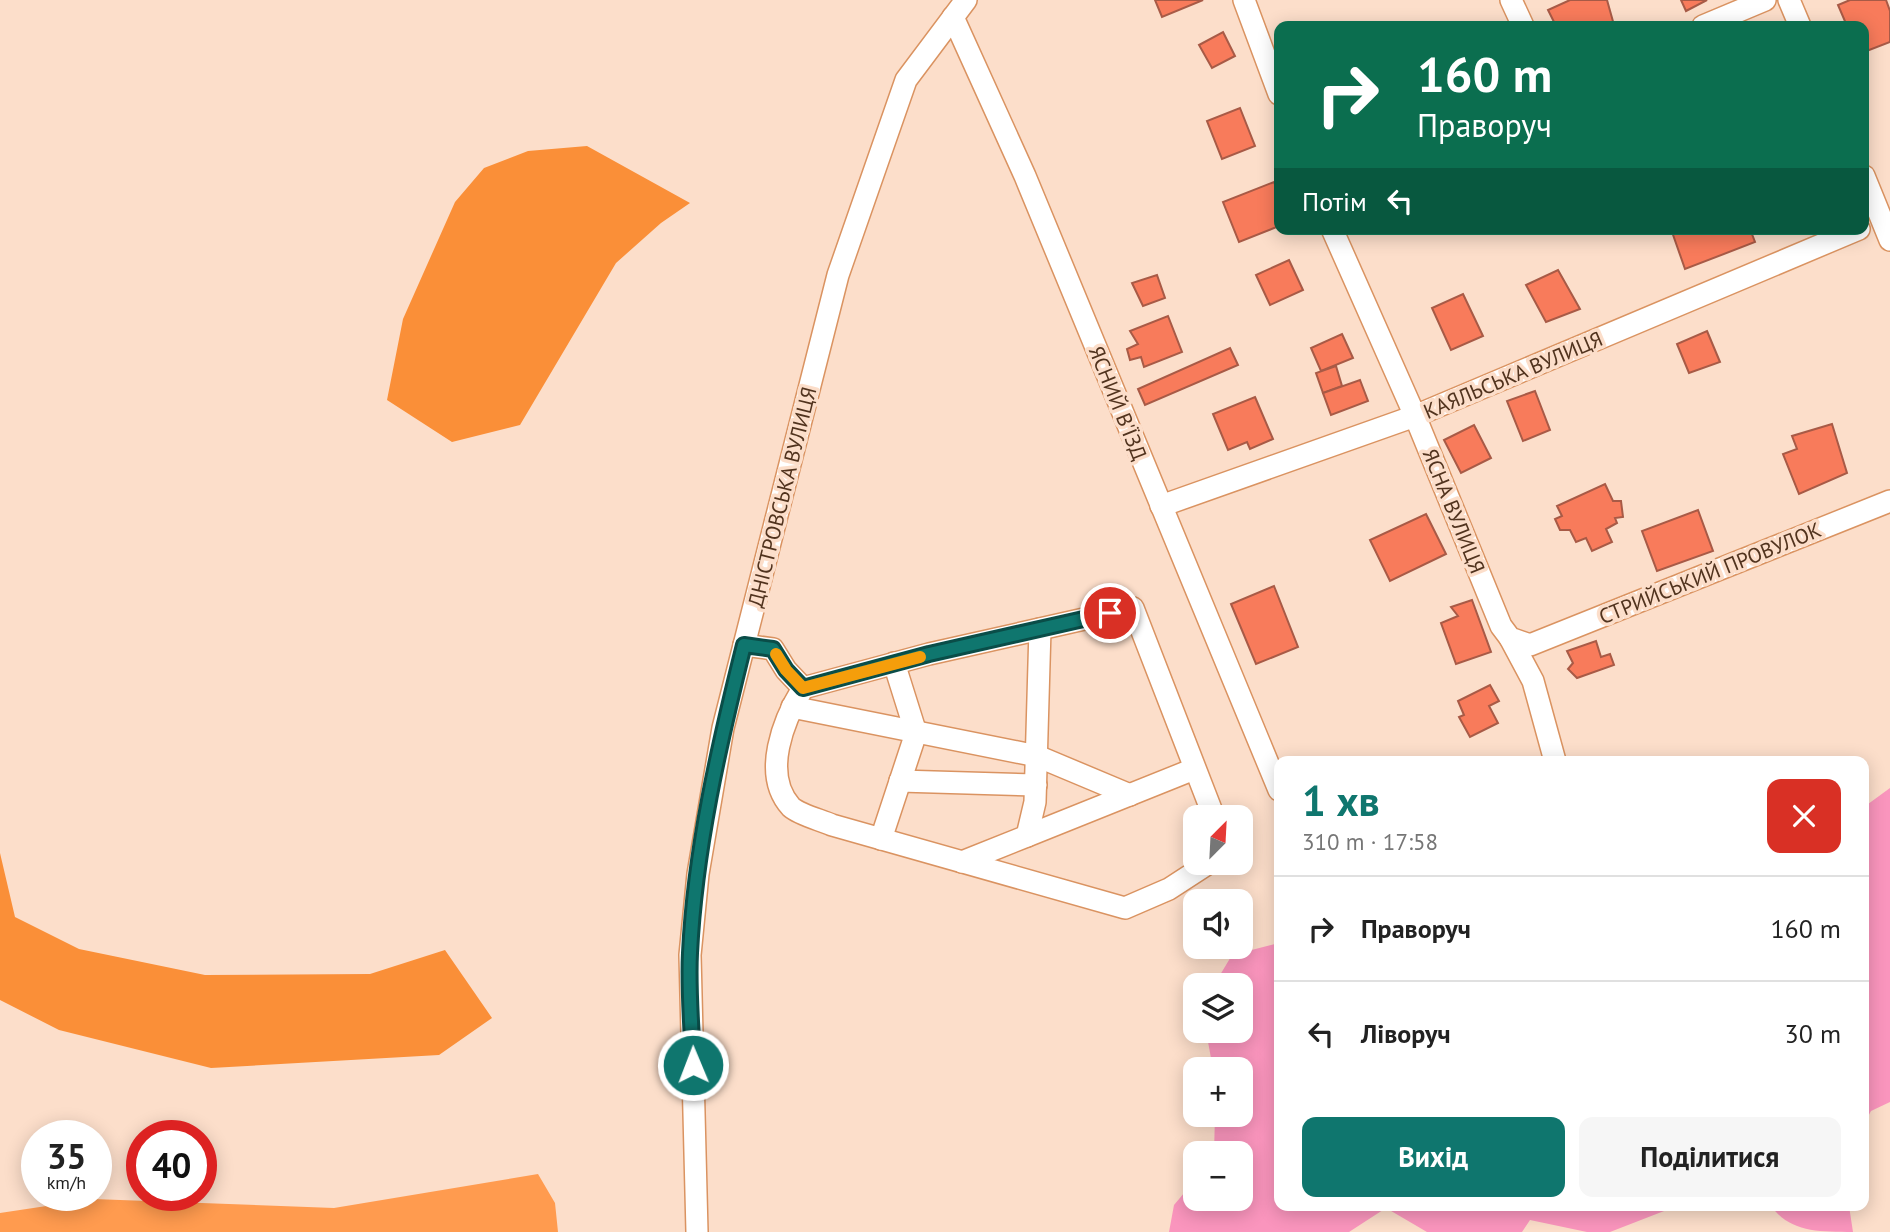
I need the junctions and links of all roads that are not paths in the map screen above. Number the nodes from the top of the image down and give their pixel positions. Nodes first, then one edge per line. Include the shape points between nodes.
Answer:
1 (1244, 0) edge
2 (1511, 0) edge
3 (1765, 0) edge
4 (1789, 0) edge
5 (960, 8) edge
6 (1521, 21) edge
7 (1715, 21) edge
8 (1798, 21) edge
9 (1274, 81) edge
10 (1869, 200) edge
11 (1874, 223) edge
12 (1335, 235) edge
13 (1845, 235) edge
14 (1890, 240) edge
15 (1415, 416) junction
16 (1890, 501) edge
17 (1161, 506) junction
18 (1040, 629) junction
19 (1520, 641) junction
20 (744, 645) junction
21 (894, 663) junction
22 (803, 688) junction
23 (792, 707) junction
24 (916, 733) junction
25 (1037, 756) junction
26 (1554, 756) edge
27 (1194, 769) junction
28 (1274, 778) edge
29 (900, 781) junction
30 (1036, 785) junction
31 (1130, 795) junction
32 (1209, 805) edge
33 (1027, 836) junction
34 (881, 839) junction
35 (961, 862) junction
36 (1191, 875) edge
37 (697, 1232) edge

1 - 9 street
2 - 6 street
3 - 7 street
4 - 8 street
5 - 17 street, ЯСНИЙ В'ЇЗД
5 - 20 street, ДНІСТРОВСЬКА ВУЛИЦЯ via 906,80 838,275
10 - 11 street
11 - 14 street
12 - 15 street, ЯСНА ВУЛИЦЯ
13 - 15 street, КАЯЛЬСЬКА ВУЛИЦЯ
15 - 17 street, КАЯЛЬСЬКА ВУЛИЦЯ
15 - 19 street, ЯСНА ВУЛИЦЯ via 1501,626
16 - 19 street, СТРИЙСЬКИЙ ПРОВУЛОК
17 - 28 street, ЯСНИЙ В'ЇЗД
18 - 21 street
18 - 25 street
18 - 27 street via 1133,608
19 - 26 street, ЯСНА ВУЛИЦЯ
20 - 22 street via 773,649
20 - 37 street, ДНІСТРОВСЬКА ВУЛИЦЯ via 723,728 698,874 690,955
21 - 22 street
21 - 24 street
22 - 23 street
23 - 24 street
23 - 34 street via 778,744 778,779 792,807
24 - 25 street
24 - 29 street
25 - 30 street
25 - 31 street
27 - 31 street
27 - 32 street
29 - 30 street
29 - 34 street
30 - 33 street
31 - 33 street
33 - 35 street
34 - 35 street
35 - 36 street via 1125,908

